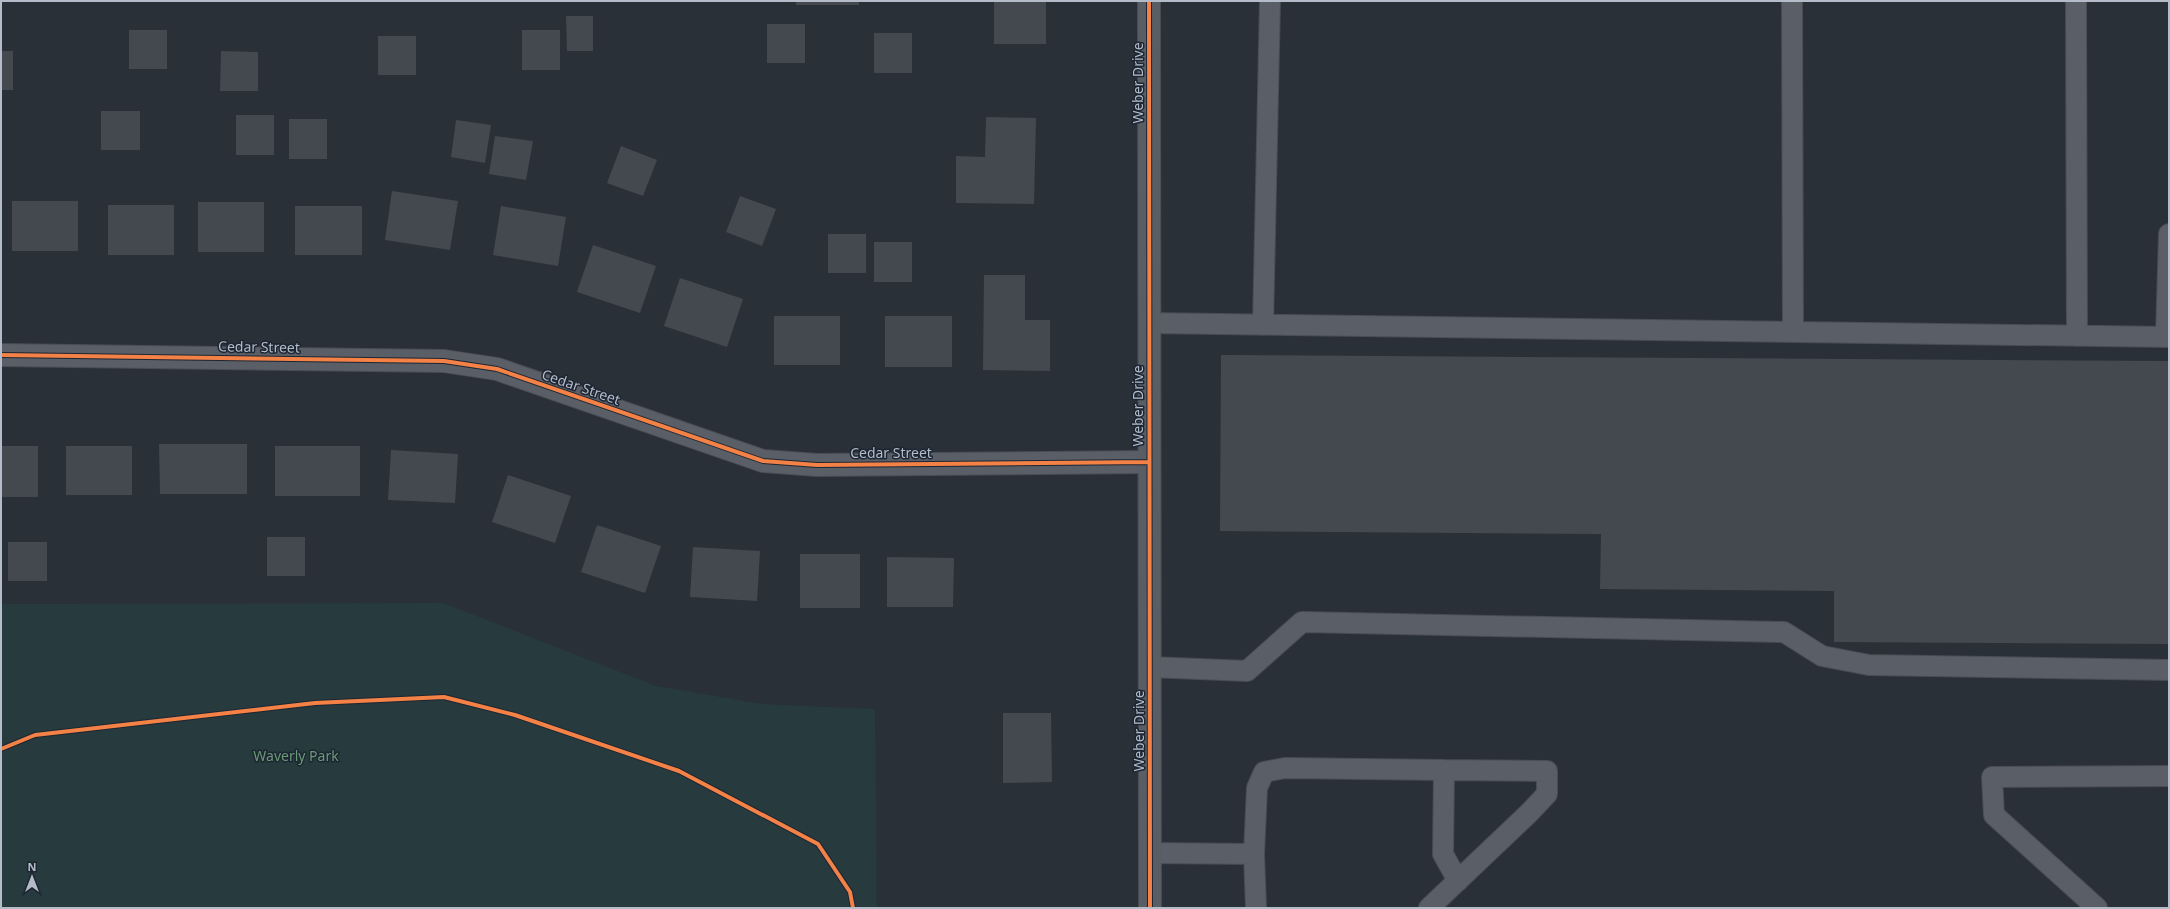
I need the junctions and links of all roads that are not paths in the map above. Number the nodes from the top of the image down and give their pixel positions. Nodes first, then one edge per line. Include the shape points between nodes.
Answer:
1 (1148, 1) edge
2 (1270, 1) edge
3 (1792, 1) edge
4 (2076, 1) edge
5 (2169, 234) edge
6 (1150, 323) junction
7 (1263, 325) junction
8 (1793, 332) junction
9 (2077, 336) junction
10 (2167, 337) edge
11 (1, 355) edge
12 (1149, 462) junction
13 (1150, 667) junction
14 (2169, 670) edge
15 (1444, 770) junction
16 (2169, 776) edge
17 (1150, 853) junction
18 (1254, 854) junction
19 (1458, 881) junction
20 (1150, 908) edge
21 (1256, 908) edge
22 (1429, 908) edge
23 (2097, 908) edge

1 - 6 street, Weber Drive
2 - 7 lane
3 - 8 lane
4 - 9 lane
5 - 10 lane
6 - 7 lane
6 - 12 street, Weber Drive
7 - 8 lane
8 - 9 lane
9 - 10 lane
11 - 12 street, Cedar Street via 444,361 497,369 763,461 817,465
12 - 13 street, Weber Drive
13 - 14 lane via 1247,671 1302,622 1784,632 1822,656 1869,665
13 - 17 street, Weber Drive
15 - 18 lane via 1285,768 1264,772 1257,788
15 - 19 lane via 1443,854
15 - 19 lane via 1547,771 1547,794
16 - 23 lane via 1992,777 1994,815
17 - 18 lane
17 - 20 street, Weber Drive
18 - 21 lane
19 - 22 lane

